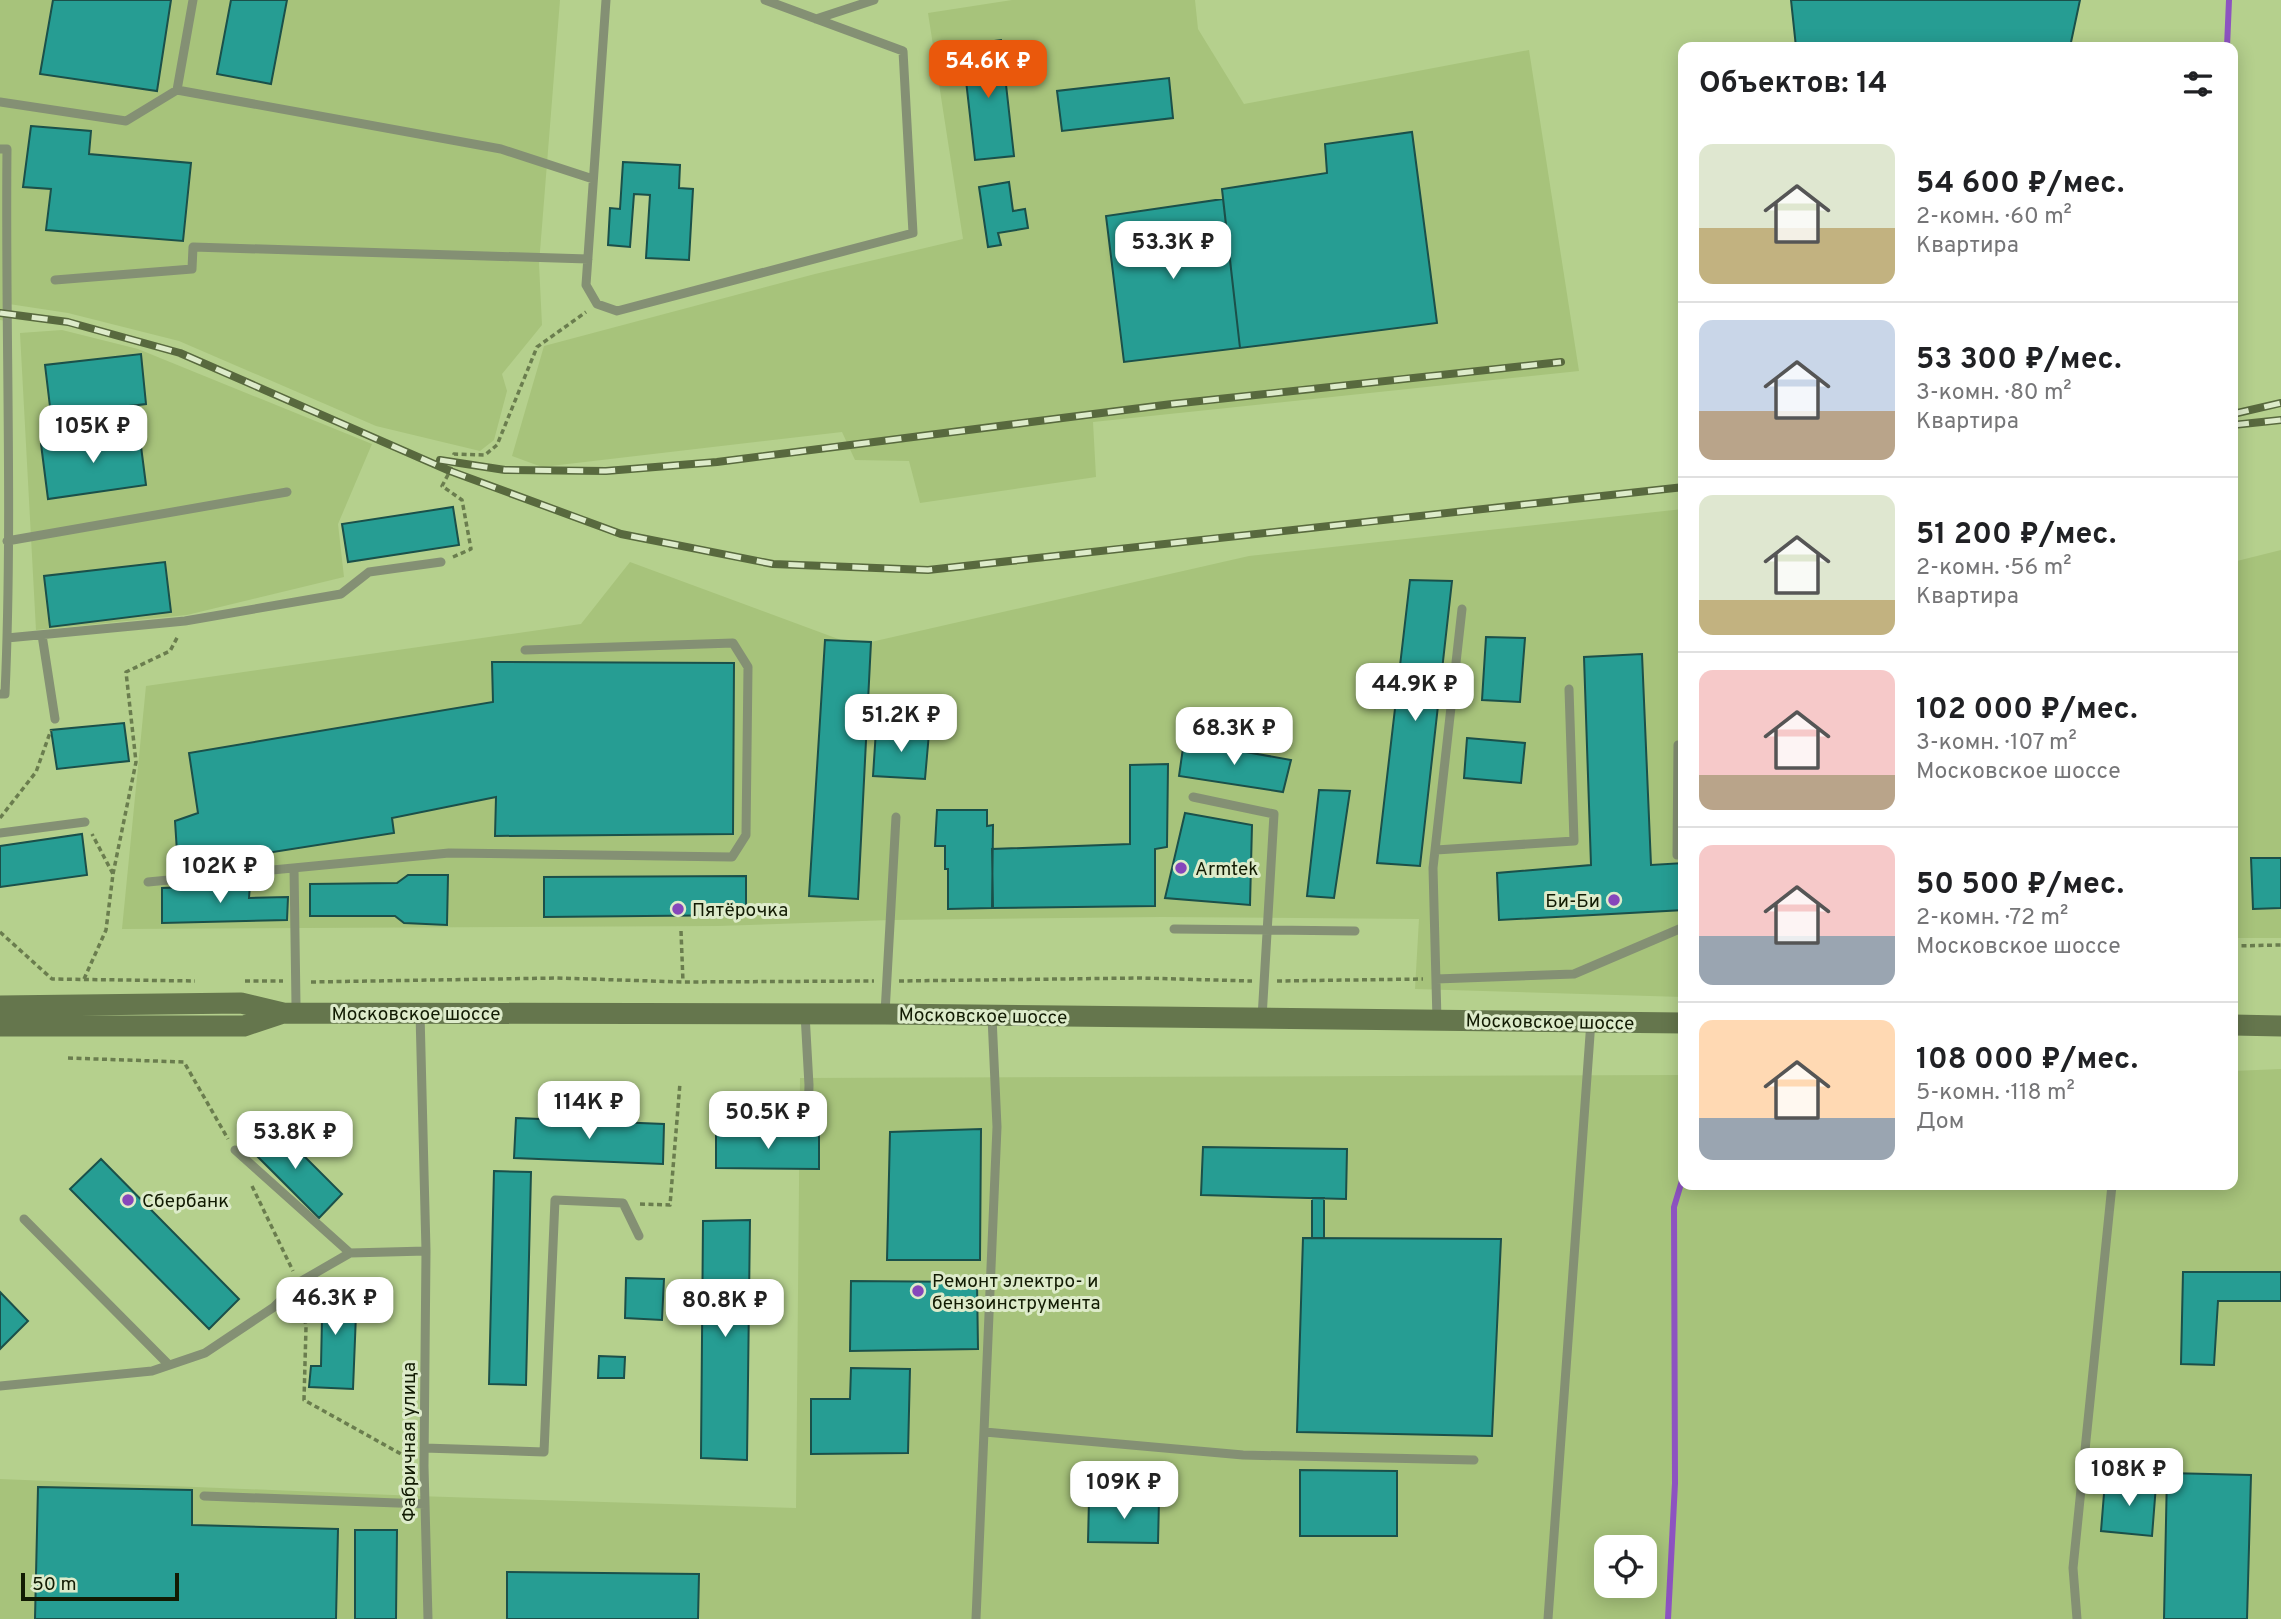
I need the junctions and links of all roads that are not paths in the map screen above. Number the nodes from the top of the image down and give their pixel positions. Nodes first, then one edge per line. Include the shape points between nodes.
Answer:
1 (193, 0) edge
2 (606, 0) edge
3 (765, 0) edge
4 (874, 0) edge
5 (816, 19) junction
6 (177, 90) junction
7 (0, 102) edge
8 (0, 149) edge
9 (593, 179) junction
10 (588, 259) junction
11 (55, 280) dead end
12 (4, 328) edge
13 (287, 492) dead end
14 (7, 541) junction
15 (442, 562) road end
16 (1462, 609) dead end
17 (42, 635) junction
18 (7, 638) junction
19 (525, 650) dead end
20 (1569, 689) dead end
21 (0, 694) edge
22 (55, 719) road end
23 (1678, 745) edge
24 (1193, 797) dead end
25 (896, 817) dead end
26 (85, 822) road end
27 (0, 833) edge
28 (1436, 850) junction
29 (1678, 855) edge
30 (294, 868) junction
31 (148, 882) dead end
32 (1174, 929) dead end
33 (1267, 930) junction
34 (1678, 930) edge
35 (1355, 931) dead end
36 (1436, 979) junction
37 (0, 1006) edge
38 (290, 1009) junction
39 (420, 1013) junction
40 (805, 1014) junction
41 (885, 1014) junction
42 (992, 1015) junction
43 (1262, 1018) junction
44 (1437, 1020) junction
45 (1591, 1021) junction
46 (1678, 1023) edge
47 (2238, 1025) edge
48 (2281, 1026) edge
49 (0, 1027) edge
50 (808, 1119) dead end
51 (235, 1150) road end
52 (2111, 1190) edge
53 (23, 1219) dead end
54 (639, 1236) dead end
55 (426, 1251) junction
56 (350, 1254) junction
57 (169, 1365) junction
58 (0, 1386) edge
59 (985, 1432) junction
60 (424, 1448) junction
61 (1474, 1460) dead end
62 (204, 1496) dead end
63 (425, 1504) junction
64 (428, 1619) edge
65 (976, 1619) edge
66 (1548, 1619) edge
67 (2077, 1619) edge

1 - 6 lane
2 - 9 lane
3 - 5 lane
4 - 5 lane
5 - 10 lane via 903,51 913,233 617,311 597,304 586,285
6 - 7 lane via 126,121
6 - 9 lane via 501,149
8 - 12 lane via 7,149
9 - 10 lane
10 - 11 lane via 193,247 192,269
12 - 14 lane
13 - 14 lane
14 - 18 lane
15 - 17 lane via 369,572 341,594 185,621
16 - 28 lane
17 - 18 lane
17 - 22 lane
18 - 21 lane via 5,694
19 - 30 lane via 733,643 748,667 746,835 732,857 449,852
20 - 28 lane via 1574,841
23 - 29 lane
24 - 33 lane via 1274,814
25 - 41 lane
26 - 27 lane
28 - 36 lane
30 - 31 lane
30 - 38 lane
32 - 33 lane
33 - 35 lane
33 - 43 lane
34 - 36 lane via 1574,974
36 - 44 lane
37 - 38 main road, Московское шоссе via 241,1003
38 - 39 main road, Московское шоссе
38 - 49 main road, Московское шоссе via 244,1026
39 - 40 main road, Московское шоссе
39 - 55 lane, Фабричная улица
40 - 41 main road, Московское шоссе
40 - 50 lane
41 - 42 main road, Московское шоссе
42 - 43 main road, Московское шоссе
42 - 59 lane via 997,1127
43 - 44 main road, Московское шоссе
44 - 45 main road, Московское шоссе
45 - 46 main road, Московское шоссе
45 - 66 lane
47 - 48 main road
51 - 56 lane
52 - 67 lane via 2073,1567
53 - 57 lane
54 - 60 lane via 622,1203 555,1200 544,1452
55 - 56 lane
55 - 60 lane, Фабричная улица
56 - 57 lane via 298,1283 275,1307 205,1353
57 - 58 lane via 152,1371
59 - 61 lane via 1243,1455
59 - 65 lane
60 - 63 lane, Фабричная улица
62 - 63 lane
63 - 64 lane, Фабричная улица

